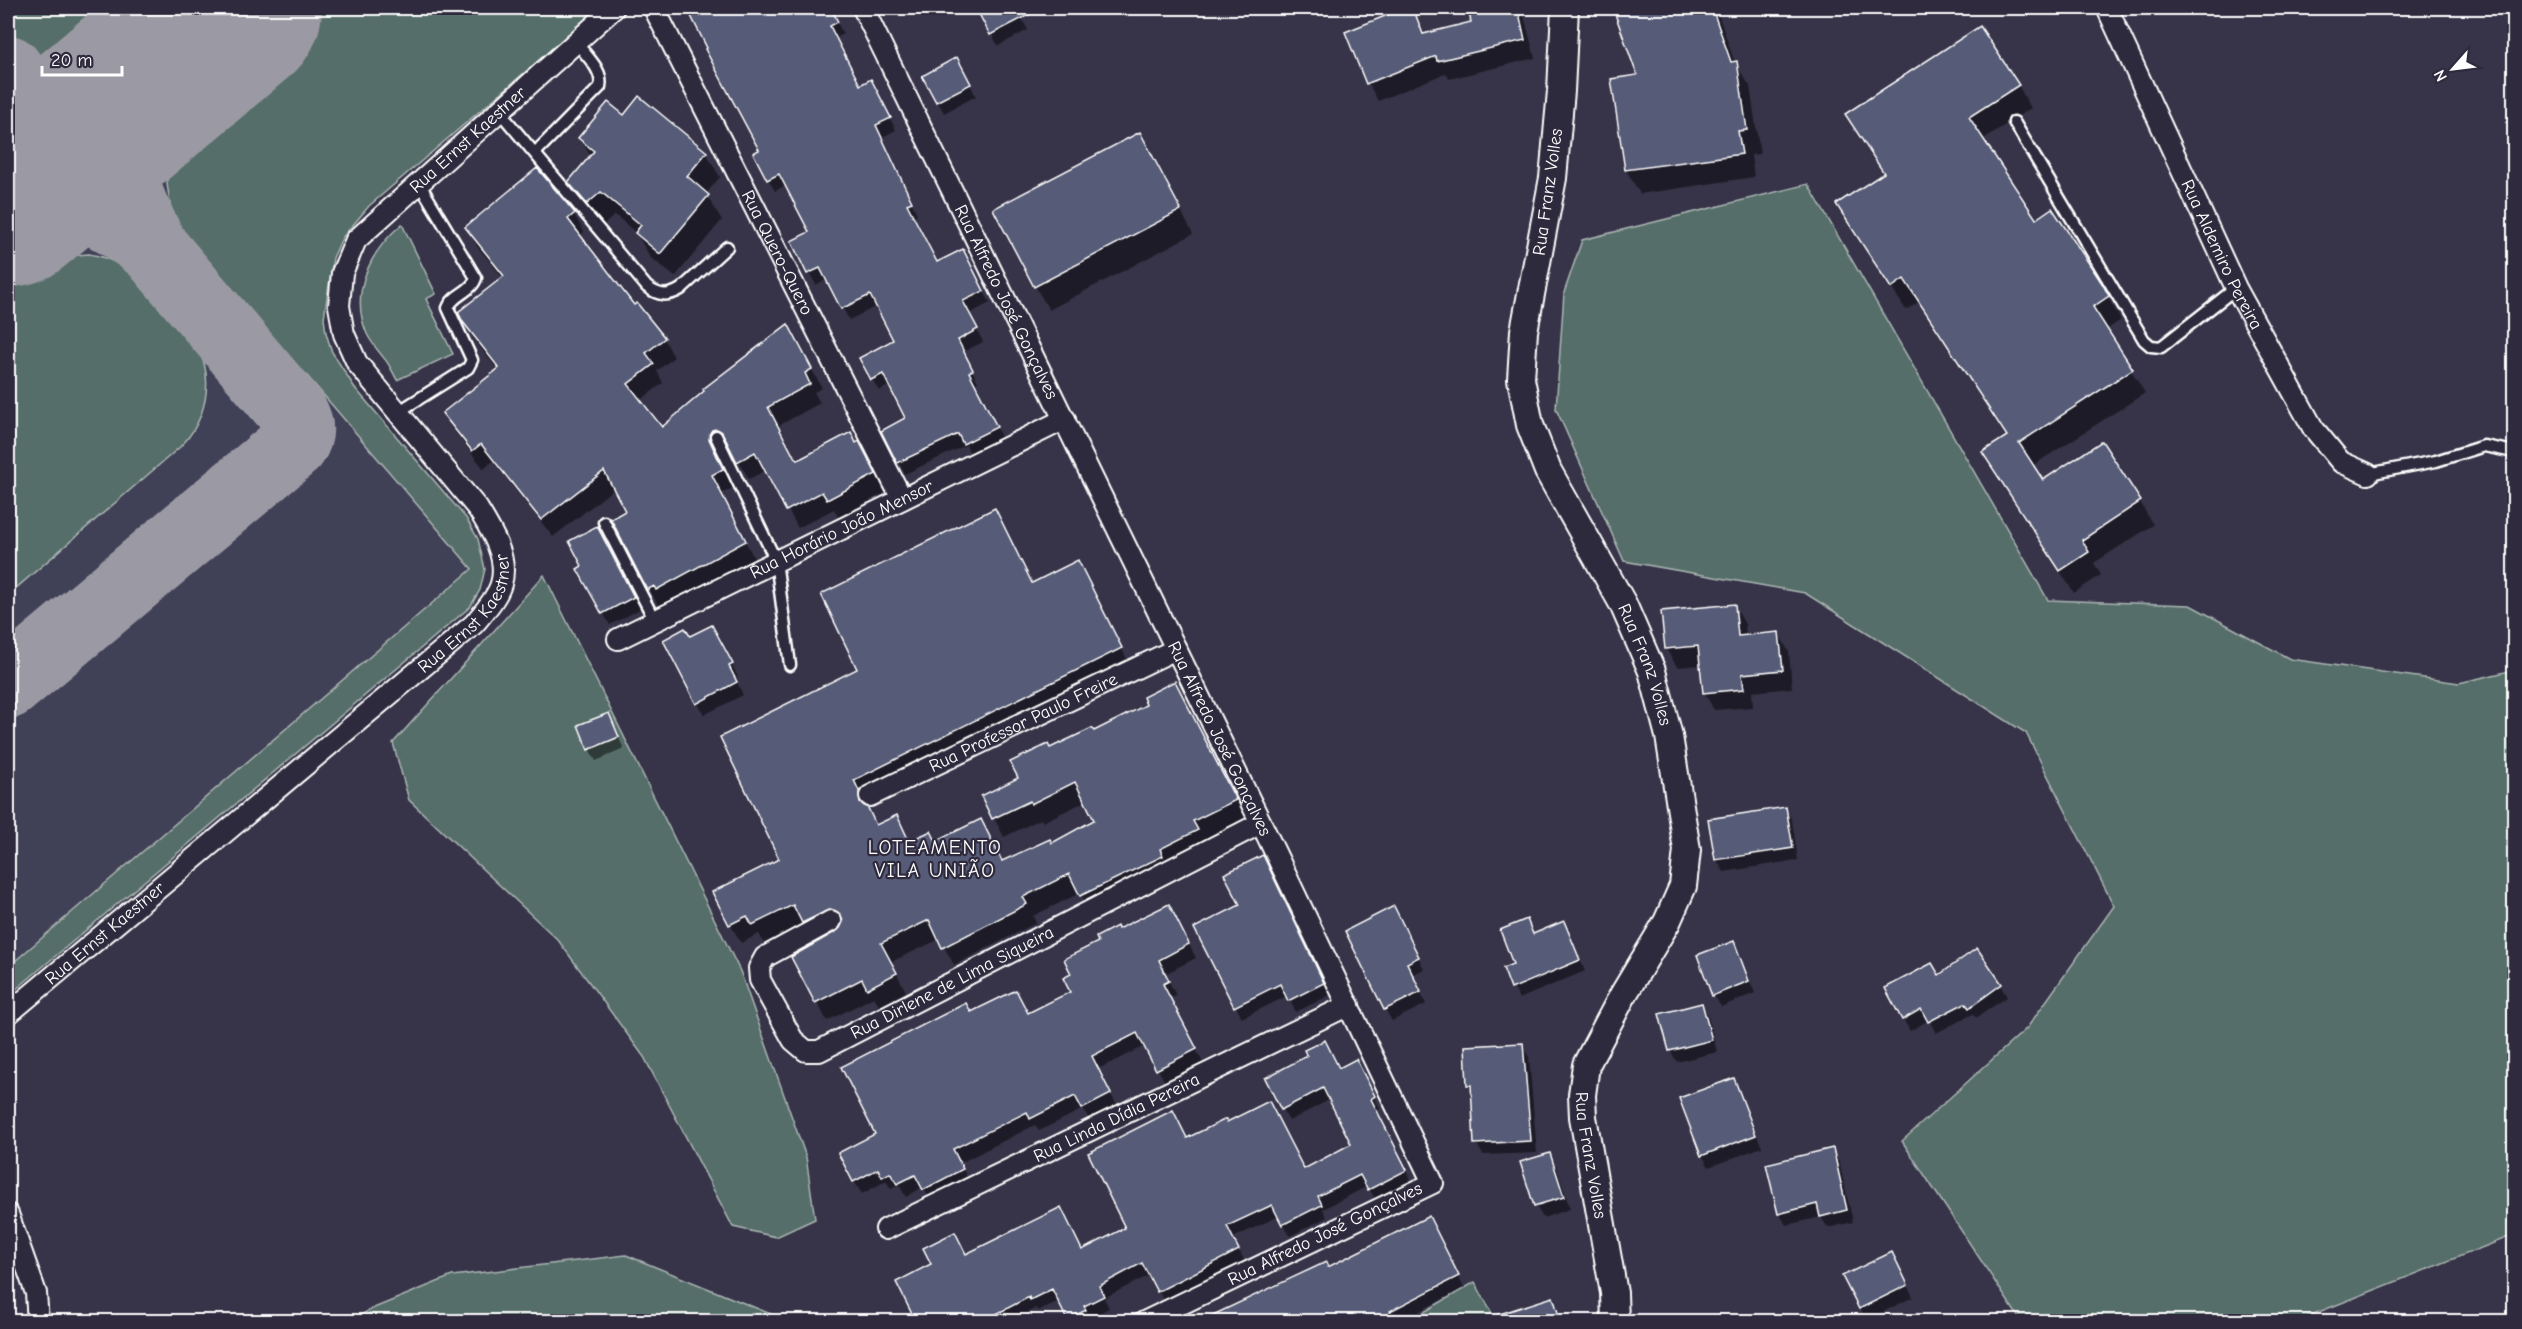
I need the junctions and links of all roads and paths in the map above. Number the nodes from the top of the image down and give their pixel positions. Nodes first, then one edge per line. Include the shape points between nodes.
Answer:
1 (614, 8) edge
2 (654, 8) edge
3 (863, 8) edge
4 (1565, 8) edge
5 (2107, 8) edge
6 (576, 42) junction
7 (500, 111) junction
8 (2014, 122) dead end
9 (535, 153) junction
10 (419, 183) junction
11 (727, 247) dead end
12 (2236, 288) junction
13 (398, 412) junction
14 (1065, 419) junction
15 (716, 436) dead end
16 (2514, 452) edge
17 (2368, 474) joint
18 (902, 499) junction
19 (604, 522) dead end
20 (776, 561) junction
21 (655, 621) junction
22 (618, 639) dead end
23 (1176, 649) junction
24 (790, 665) dead end
25 (870, 796) dead end
26 (1261, 823) junction
27 (831, 921) dead end
28 (1349, 1005) junction
29 (8, 1014) edge
30 (8, 1214) edge
31 (886, 1229) dead end
32 (38, 1322) edge
33 (1144, 1322) edge
34 (1615, 1322) edge

1 - 6 street, Rua Ernst Kaestner
2 - 18 street, Rua Quero-Quero
3 - 14 street, Rua Alfredo José Gonçalves
4 - 34 street, Rua Franz Volles via 1552,178 1524,331 1521,379 1530,425 1548,471 1623,604 1652,671 1669,736 1687,850 1683,886 1586,1065 1583,1117 1614,1293
5 - 12 street, Rua Aldemiro Pereira
6 - 7 street, Rua Ernst Kaestner
6 - 9 lane via 598,70 600,87
7 - 9 lane
7 - 10 street, Rua Ernst Kaestner
8 - 12 lane via 2151,346 2161,347
9 - 11 lane via 655,292 664,295 681,289
10 - 13 street, Rua Ernst Kaestner via 356,240 342,273 339,306 344,334 357,363
10 - 13 lane via 474,273 475,282 448,308 472,360 468,368
12 - 17 street, Rua Aldemiro Pereira via 2313,428 2341,462
13 - 29 street, Rua Ernst Kaestner via 478,509 493,533 502,557 501,584 488,606 474,624
14 - 18 street, Rua Horário João Mensor
14 - 23 street, Rua Alfredo José Gonçalves
15 - 20 lane
16 - 17 lane via 2484,446 2436,461
18 - 20 street, Rua Horário João Mensor
19 - 21 lane
20 - 21 street, Rua Horário João Mensor
20 - 24 lane
21 - 22 street, Rua Horário João Mensor
23 - 25 street, Rua Professor Paulo Freire
23 - 26 street, Rua Alfredo José Gonçalves
26 - 27 street, Rua Dirlene de Lima Siqueira via 819,1051 806,1051 793,1040 760,980 759,968 765,957
26 - 28 street, Rua Alfredo José Gonçalves
28 - 31 street, Rua Linda Dídia Pereira
28 - 33 street, Rua Alfredo José Gonçalves via 1433,1183
30 - 32 street via 36,1293

